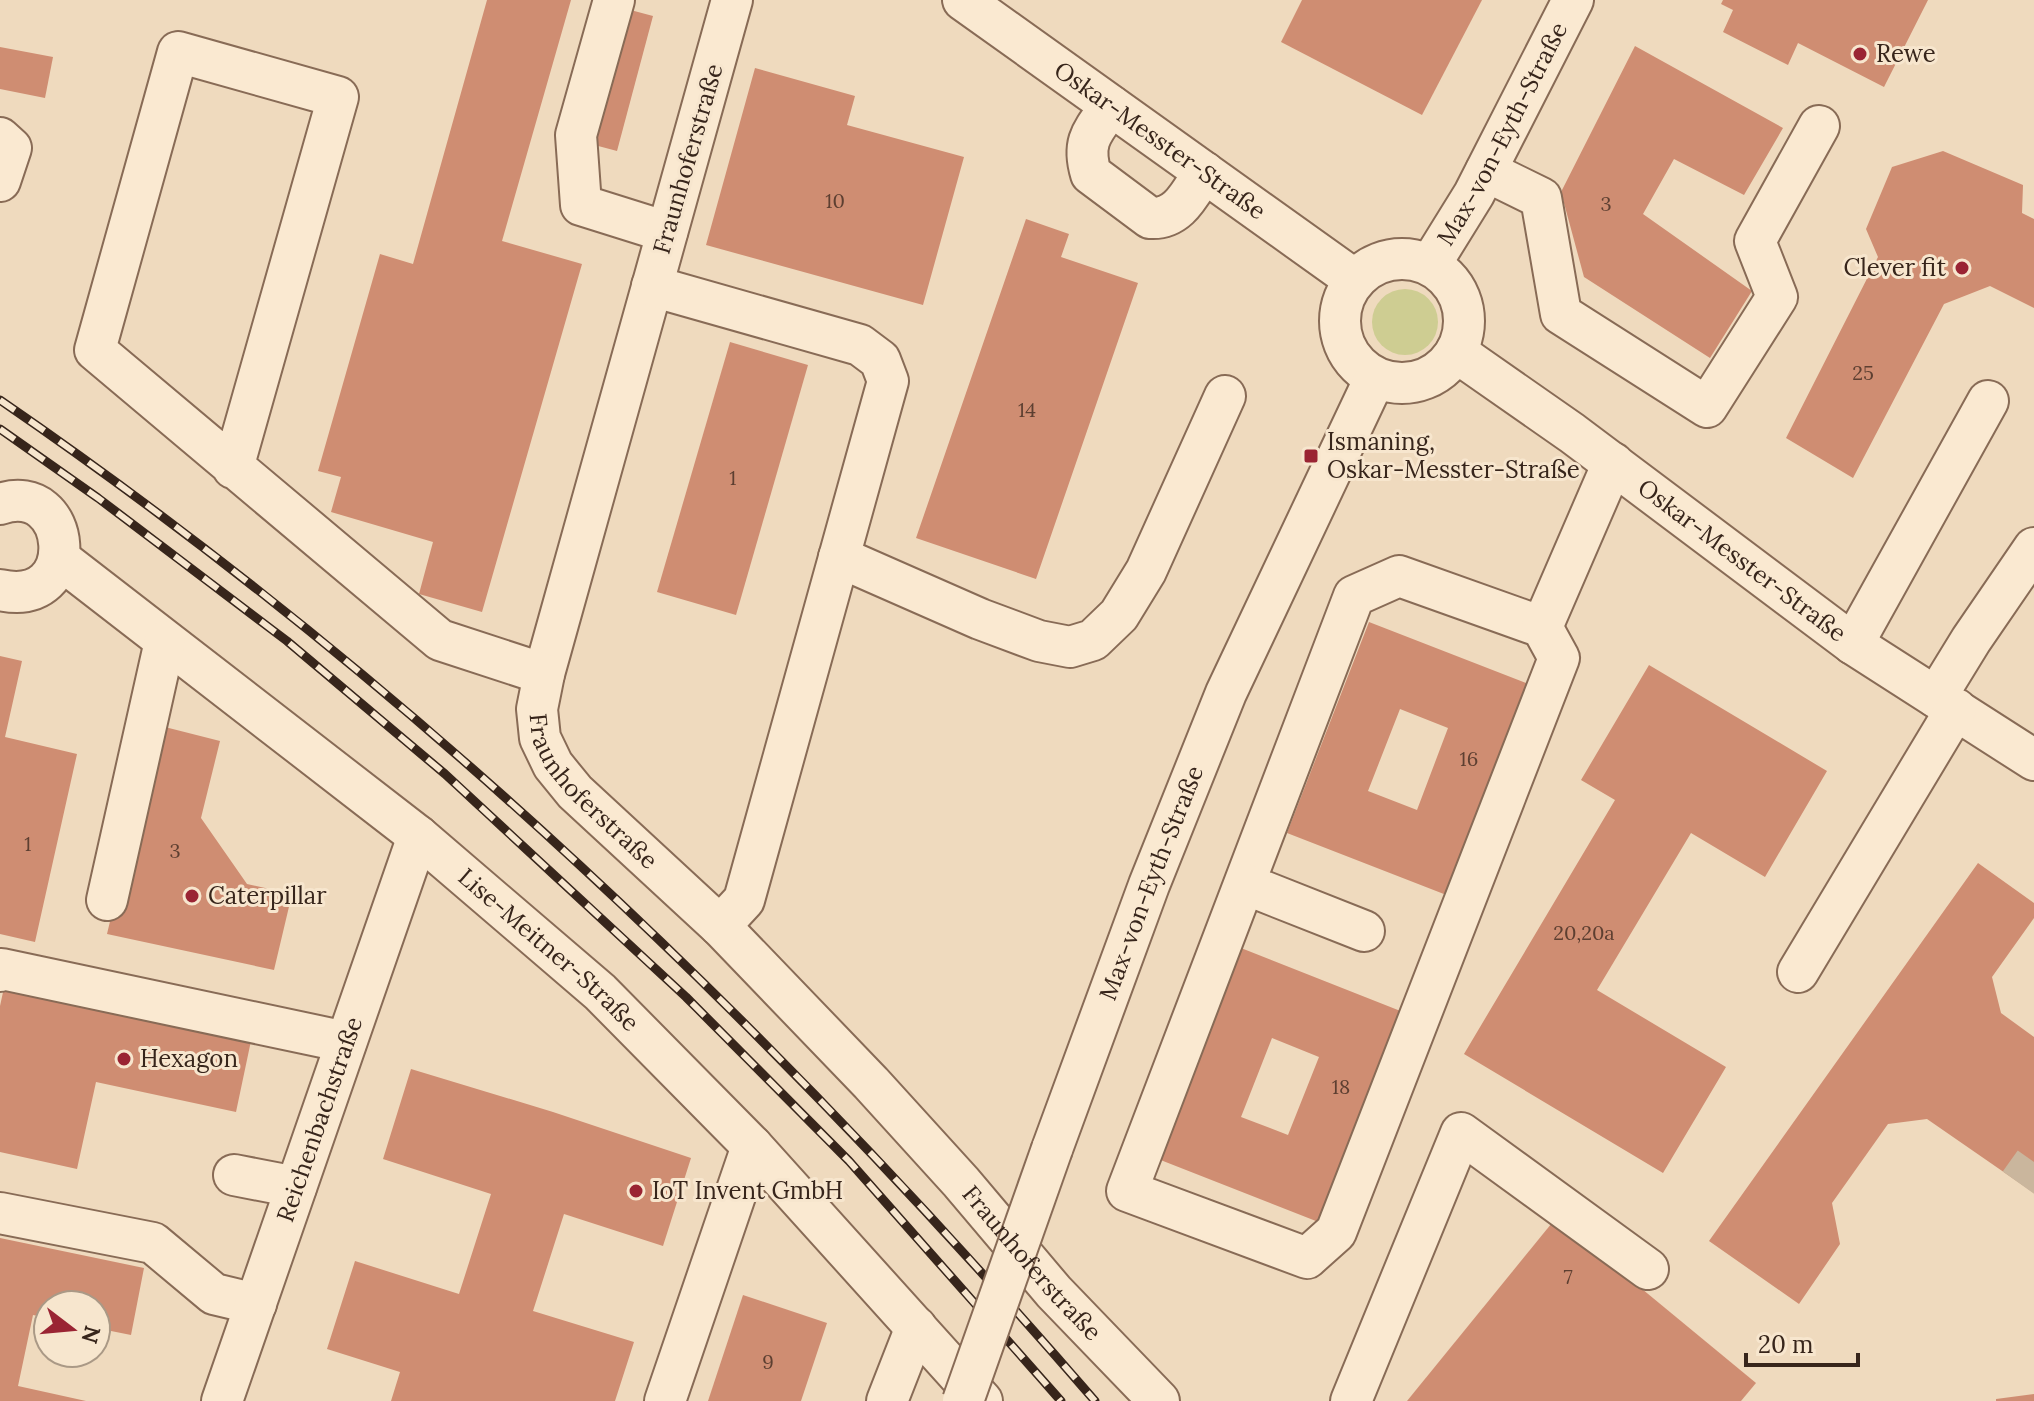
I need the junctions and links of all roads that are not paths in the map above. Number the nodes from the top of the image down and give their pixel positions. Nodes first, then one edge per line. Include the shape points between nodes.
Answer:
1 (614, 0) edge
2 (732, 0) edge
3 (963, 0) edge
4 (1573, 0) edge
5 (1111, 106) junction
6 (1819, 126) dead end
7 (0, 138) edge
8 (1486, 171) junction
9 (1204, 172) junction
10 (0, 181) edge
11 (667, 232) junction
12 (1430, 265) junction
13 (1355, 280) junction
14 (652, 286) junction
15 (1456, 352) junction
16 (1375, 378) junction
17 (1225, 396) dead end
18 (1988, 401) dead end
19 (1613, 463) junction
20 (233, 468) junction
21 (0, 504) edge
22 (2034, 548) edge
23 (839, 557) junction
24 (60, 559) junction
25 (0, 590) edge
26 (1542, 627) junction
27 (165, 641) junction
28 (1853, 644) junction
29 (544, 674) junction
30 (1946, 703) junction
31 (2034, 760) edge
32 (418, 836) junction
33 (1245, 884) junction
34 (107, 900) dead end
35 (720, 926) junction
36 (1364, 931) dead end
37 (0, 971) edge
38 (1798, 972) dead end
39 (346, 1042) junction
40 (752, 1146) junction
41 (234, 1175) dead end
42 (296, 1187) junction
43 (0, 1213) edge
44 (1648, 1269) dead end
45 (256, 1304) junction
46 (916, 1327) junction
47 (222, 1401) edge
48 (665, 1401) edge
49 (887, 1401) edge
50 (963, 1401) edge
51 (982, 1401) edge
52 (1159, 1401) edge
53 (1351, 1401) edge

1 - 11 street via 576,135 581,205
2 - 11 street, Fraunhoferstraße
3 - 5 street, Oskar-Messter-Straße
4 - 8 street, Max-von-Eyth-Straße
5 - 9 street, Oskar-Messter-Straße
5 - 9 street via 1086,146 1091,174 1150,218 1173,214
6 - 8 street via 1755,241 1777,297 1707,407 1561,314 1541,198
7 - 10 street via 11,148
8 - 12 street, Max-von-Eyth-Straße
9 - 13 street, Oskar-Messter-Straße
11 - 14 street, Fraunhoferstraße
12 - 13 street, Max-von-Eyth-Straße via 1398,259 1367,269
12 - 15 street, Max-von-Eyth-Straße via 1446,277 1464,313
13 - 16 street via 1344,297 1340,334 1359,368
14 - 23 street via 860,345 880,360 888,381
14 - 29 street, Fraunhoferstraße
15 - 16 street via 1430,378 1402,384
15 - 19 street, Oskar-Messter-Straße
16 - 50 street, Max-von-Eyth-Straße, bridge via 1226,693 1149,885
17 - 23 street via 1146,571 1119,615 1093,640 1070,647 1039,641
18 - 28 street
19 - 26 street
19 - 28 street, Oskar-Messter-Straße
20 - 20 street via 95,350 178,52 338,97
20 - 29 street via 440,640
21 - 24 street via 23,501 49,516 58,529
22 - 30 street via 1971,640
23 - 35 street via 744,900
24 - 25 street via 42,584 28,591
24 - 27 street, Lise-Meitner-Straße
26 - 33 street via 1399,576 1354,596
26 - 33 street via 1559,658 1336,1232 1307,1258 1127,1191
27 - 32 street, Lise-Meitner-Straße
27 - 34 street
28 - 30 street, Oskar-Messter-Straße
29 - 35 street, Fraunhoferstraße via 537,709 540,738 553,765 575,792
30 - 31 street, Oskar-Messter-Straße
30 - 38 street
32 - 39 street, Reichenbachstraße
32 - 40 street, Lise-Meitner-Straße via 600,992
33 - 36 street
35 - 52 street, Fraunhoferstraße via 871,1083 1054,1292
37 - 39 street
39 - 42 street, Reichenbachstraße
40 - 46 street, Lise-Meitner-Straße
40 - 48 street
41 - 42 street
42 - 45 street, Reichenbachstraße
43 - 45 street via 153,1243 214,1294
44 - 53 street via 1461,1133
45 - 47 street, Reichenbachstraße
46 - 49 street
46 - 51 street, Lise-Meitner-Straße

